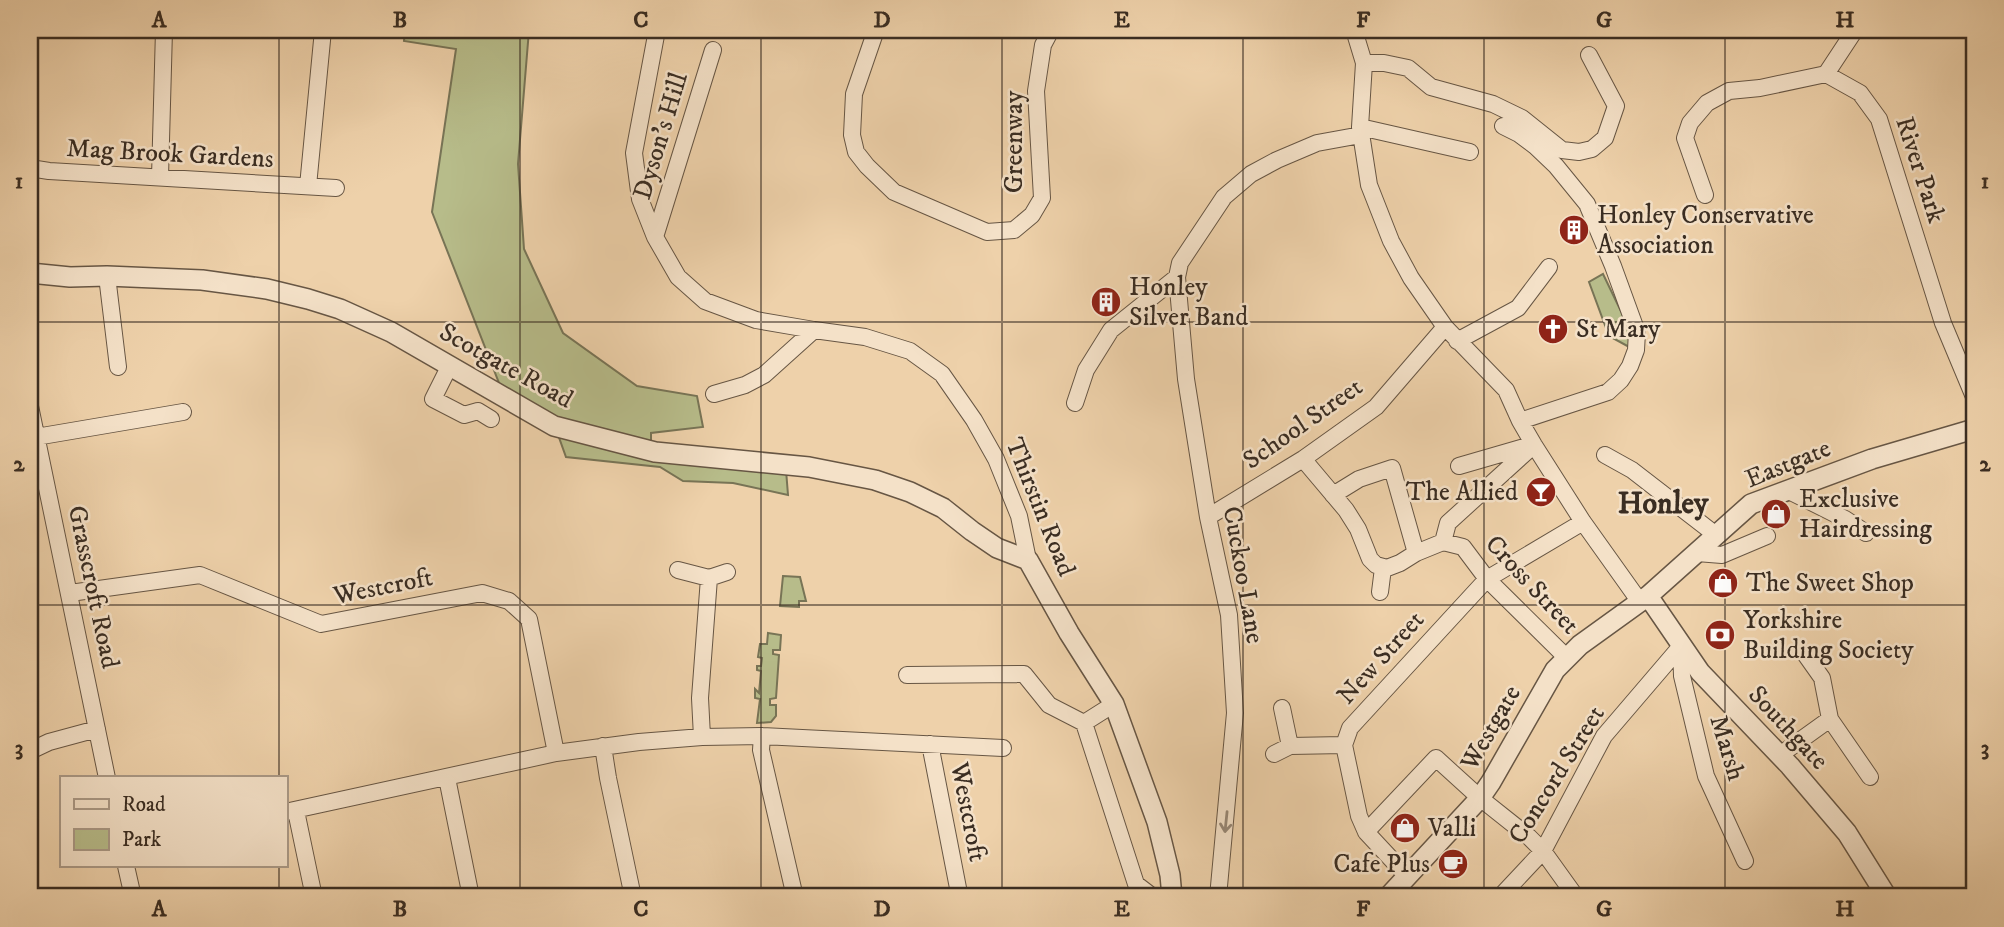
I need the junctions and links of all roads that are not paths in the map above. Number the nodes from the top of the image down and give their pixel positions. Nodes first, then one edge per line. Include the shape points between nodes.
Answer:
1 (164, 30) edge
2 (323, 30) edge
3 (657, 30) edge
4 (876, 30) edge
5 (1051, 30) edge
6 (1354, 30) edge
7 (1855, 30) edge
8 (713, 50) dead end
9 (1589, 55) dead end
10 (1364, 63) junction
11 (1826, 74) junction
12 (1503, 126) dead end
13 (1361, 131) junction
14 (1470, 152) dead end
15 (30, 168) edge
16 (160, 177) junction
17 (308, 186) junction
18 (336, 188) dead end
19 (1705, 195) dead end
20 (655, 237) junction
21 (1549, 267) dead end
22 (1178, 270) junction
23 (30, 273) edge
24 (107, 276) junction
25 (1445, 327) junction
26 (814, 330) junction
27 (1457, 341) junction
28 (118, 366) dead end
29 (449, 367) junction
30 (714, 394) dead end
31 (1974, 397) edge
32 (1075, 403) dead end
33 (30, 406) edge
34 (183, 412) dead end
35 (491, 419) dead end
36 (1520, 421) junction
37 (1974, 429) edge
38 (36, 437) junction
39 (1534, 445) junction
40 (1605, 455) dead end
41 (1303, 459) junction
42 (1460, 466) dead end
43 (1787, 490) junction
44 (1333, 495) junction
45 (1208, 517) junction
46 (1583, 522) junction
47 (1866, 533) dead end
48 (1716, 535) junction
49 (1767, 536) dead end
50 (1443, 542) junction
51 (1697, 552) junction
52 (1416, 553) junction
53 (1028, 560) junction
54 (1383, 568) junction
55 (678, 570) dead end
56 (727, 572) dead end
57 (709, 578) junction
58 (1487, 579) junction
59 (1380, 592) dead end
60 (70, 593) junction
61 (1644, 599) junction
62 (1681, 646) junction
63 (1805, 654) dead end
64 (1567, 657) junction
65 (908, 675) dead end
66 (1114, 704) junction
67 (1282, 708) dead end
68 (1830, 719) junction
69 (1084, 723) junction
70 (97, 729) junction
71 (762, 736) junction
72 (702, 737) junction
73 (930, 744) junction
74 (1344, 745) junction
75 (603, 746) junction
76 (1290, 746) junction
77 (1003, 748) dead end
78 (30, 751) edge
79 (556, 753) junction
80 (1274, 754) dead end
81 (1780, 755) junction
82 (107, 776) edge
83 (1870, 777) dead end
84 (447, 778) junction
85 (1480, 798) junction
86 (291, 812) edge
87 (1366, 832) junction
88 (1543, 851) junction
89 (1745, 861) dead end
90 (126, 867) edge
91 (1408, 877) junction
92 (958, 888) dead end
93 (1218, 896) edge
94 (134, 897) edge
95 (313, 897) edge
96 (471, 897) edge
97 (634, 897) edge
98 (795, 897) edge
99 (1153, 897) edge
100 (1172, 897) edge
101 (1388, 897) edge
102 (1500, 897) edge
103 (1576, 897) edge
104 (1887, 897) edge

1 - 16 street
2 - 17 street, Mag Brook Gardens
3 - 20 street, Thirstin Road via 634,153 640,199
4 - 5 street, Greenway via 854,94 856,152 894,192 987,232 1014,230 1032,215 1042,198 1036,91 1043,45
6 - 10 street
7 - 11 street
8 - 20 street, Dyson's Hill
9 - 10 street via 1616,106 1605,138 1592,149 1578,152 1562,150 1522,118 1493,104 1431,87 1408,68
10 - 13 street
11 - 19 street via 1728,91 1707,103 1690,123 1685,138
11 - 31 street, River Park via 1860,93 1879,119 1943,323
12 - 36 street via 1535,146 1587,204 1637,332 1630,366 1608,392
13 - 14 street
13 - 22 street via 1317,143 1251,174 1224,197
13 - 25 street via 1369,185 1391,241
15 - 16 street, Mag Brook Gardens
16 - 17 street, Mag Brook Gardens
17 - 18 street, Mag Brook Gardens
20 - 26 street, Thirstin Road via 678,277 705,301 756,320
21 - 27 street via 1518,308
22 - 32 street via 1111,330 1086,369
22 - 45 street, Cuckoo Lane via 1186,379
23 - 24 street, Scotgate Road
24 - 28 street
24 - 29 street, Scotgate Road via 202,280 308,299 391,332
25 - 27 street
25 - 41 street, School Street via 1376,407
26 - 30 street via 764,375
26 - 53 street, Thirstin Road via 866,337 910,351 942,374 996,459 1019,516
27 - 36 street via 1506,390
29 - 35 street via 433,399 464,415 478,411
29 - 53 street, Scotgate Road via 554,426 655,452 809,467 875,480 943,508 997,548
33 - 38 street, Grasscroft Road
34 - 38 street
36 - 39 street
37 - 43 street, Eastgate
38 - 60 street, Grasscroft Road
39 - 42 street
39 - 46 street
39 - 50 street via 1448,523
40 - 48 street via 1632,470
41 - 44 street
41 - 45 street, School Street
43 - 47 street
43 - 48 street, Eastgate via 1751,504
44 - 52 street via 1359,479 1392,468
44 - 54 street via 1358,528 1370,559
45 -> 93 street, Cuckoo Lane via 1229,615 1236,713
46 - 58 street, New Street
46 - 61 street
48 - 51 street, Eastgate
49 - 51 street via 1722,555
50 - 52 street, Cross Street
50 - 58 street, Cross Street via 1463,547
51 - 61 street, Eastgate
52 - 54 street, Cross Street
53 - 66 street, Thirstin Road
54 - 59 street
55 - 57 street
56 - 57 street
57 - 72 street via 700,698
58 - 64 street, Cross Street
58 - 74 street, New Street via 1350,728
60 - 70 street, Grasscroft Road
60 - 79 street, Westcroft via 200,575 321,624 482,593 509,601 529,619
61 - 62 street, Southgate
61 - 64 street, Westgate
62 - 81 street, Southgate
62 - 88 street, Concord Street via 1604,736
62 - 89 street, Marsh via 1682,677 1706,776
63 - 68 street via 1822,678
64 - 85 street, Westgate
65 - 69 street via 1024,674 1049,705
66 - 69 street
66 - 100 street, Thirstin Road via 1157,822
67 - 76 street
68 - 81 street
68 - 83 street
69 - 99 street via 1136,884
70 - 78 street
70 - 82 street, Grasscroft Road
71 - 72 street, Westcroft
71 - 73 street, Westcroft
71 - 98 street via 761,750
72 - 75 street, Westcroft
73 - 77 street, Westcroft
73 - 92 street, Westcroft
74 - 76 street
74 - 87 street, New Street
75 - 79 street, Westcroft
75 - 97 street
76 - 80 street
79 - 84 street, Westcroft
81 - 104 street, Southgate via 1847,832
84 - 86 street, Westcroft
84 - 96 street
85 - 87 street via 1436,758
85 - 88 street
85 - 91 street, Westgate
86 - 95 street, Westcroft
87 - 91 street, New Street
88 - 102 street, Concord Street
88 - 103 street
90 - 94 street
91 - 101 street, Westgate

